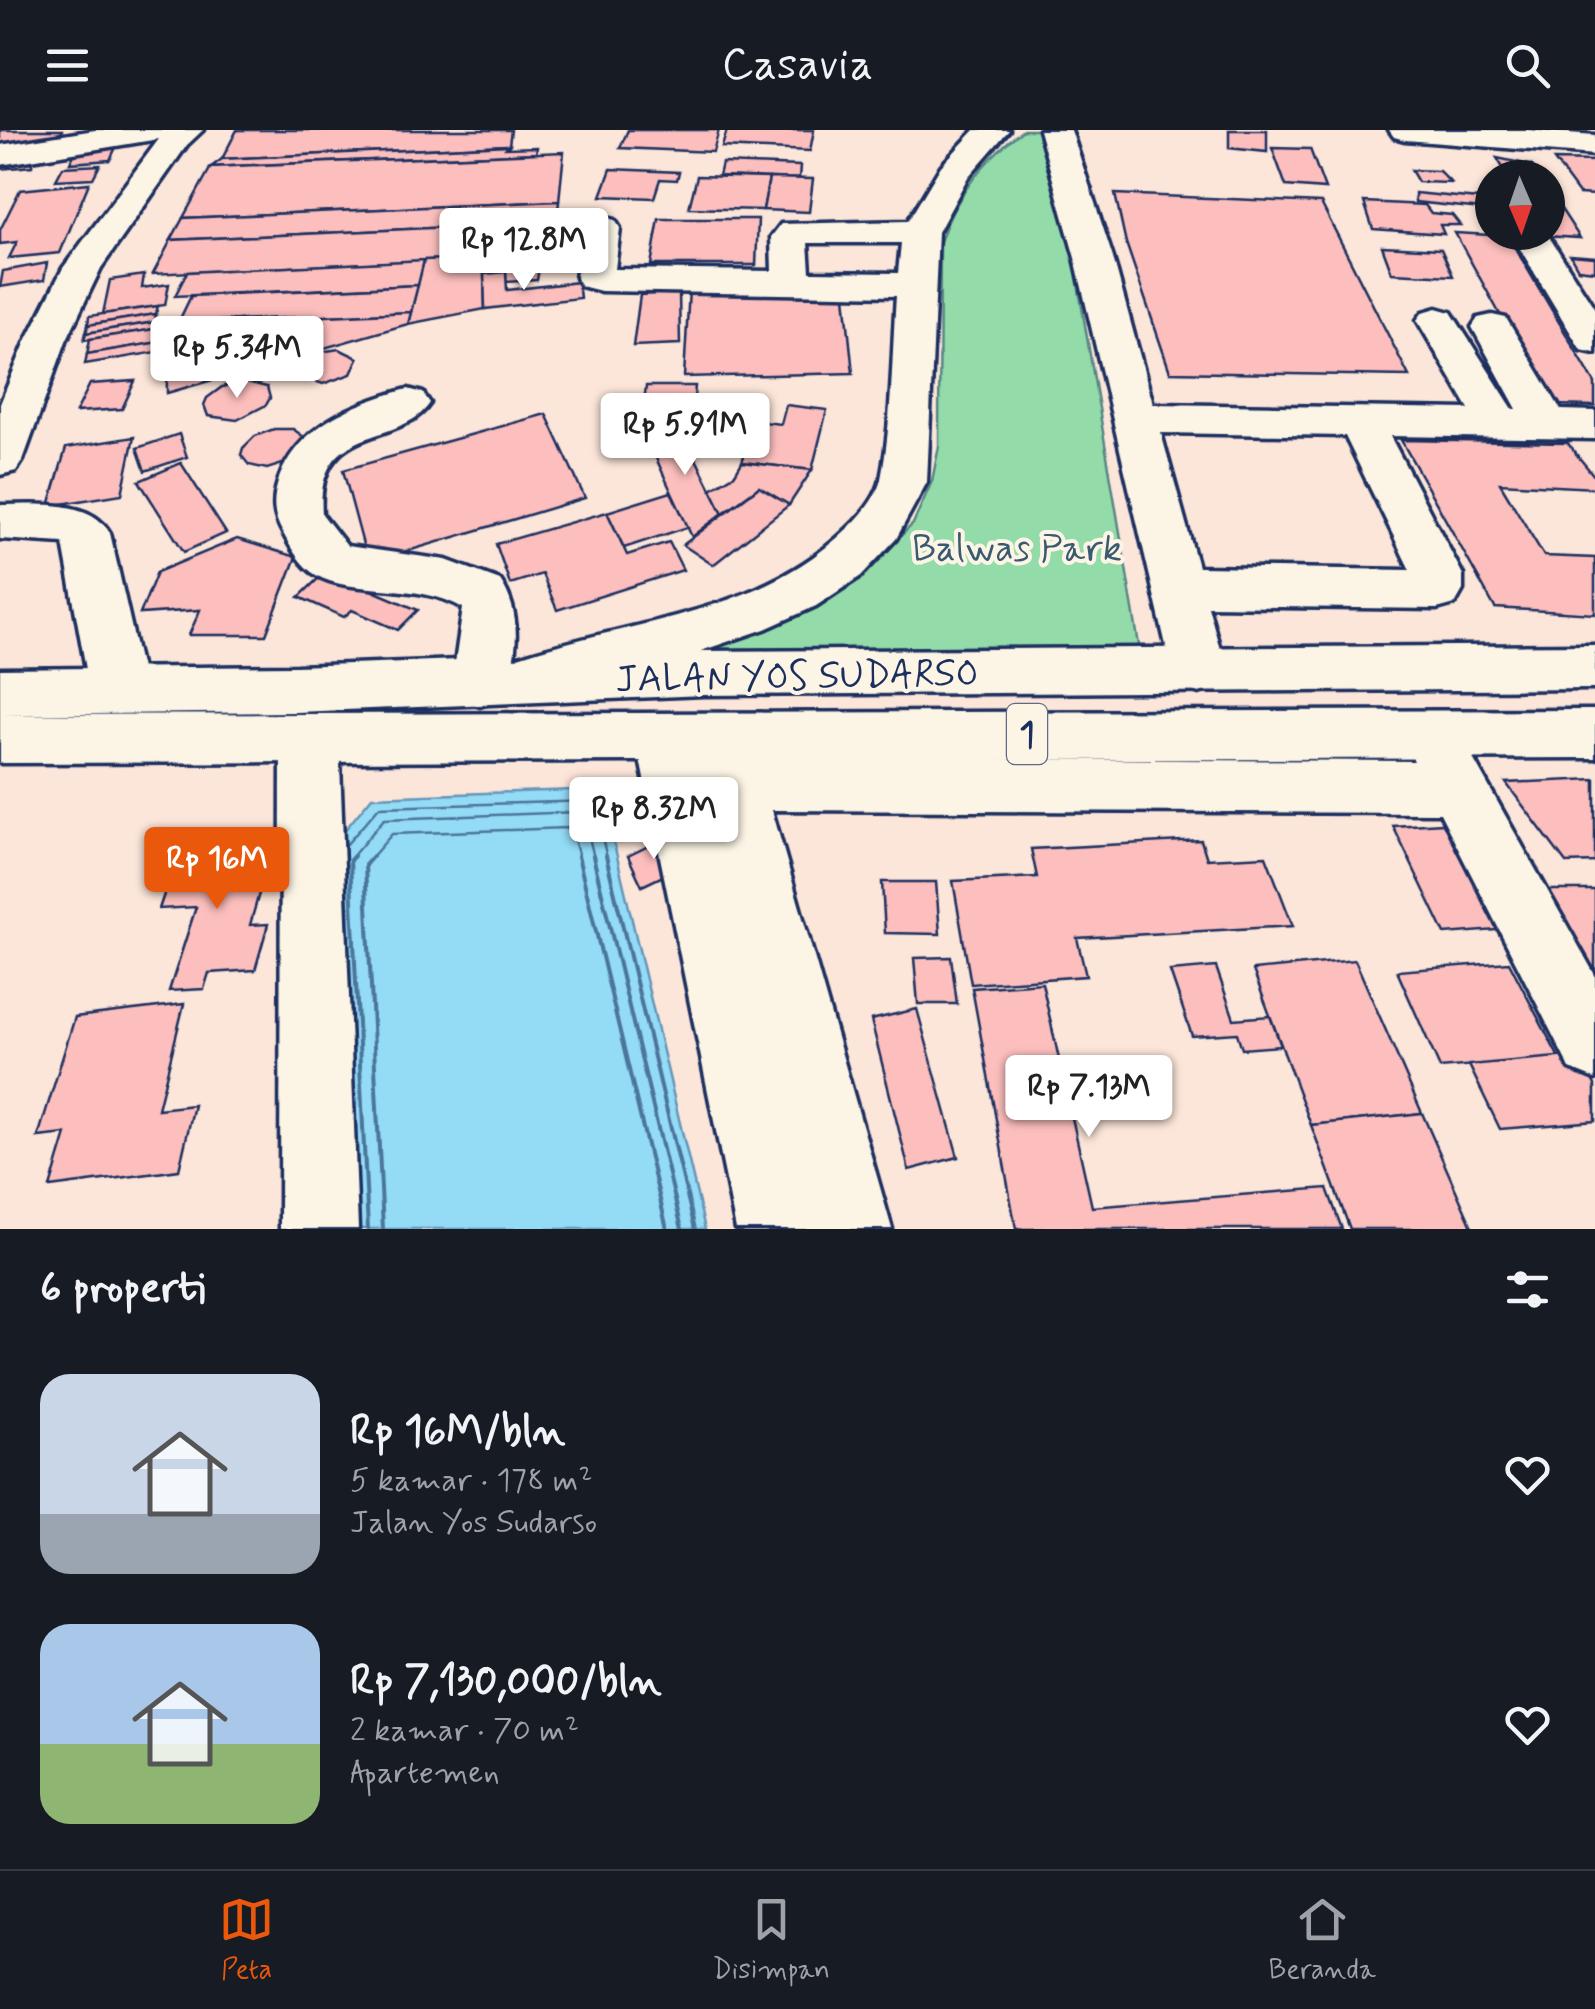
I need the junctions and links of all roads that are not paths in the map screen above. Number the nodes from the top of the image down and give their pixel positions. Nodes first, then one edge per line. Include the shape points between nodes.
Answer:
1 (993, 130) edge
2 (1056, 130) edge
3 (1405, 130) edge
4 (173, 132) edge
5 (1521, 134) edge
6 (1595, 144) edge
7 (0, 155) edge
8 (602, 228) dead end
9 (920, 232) junction
10 (1539, 250) edge
11 (792, 283) junction
12 (917, 285) junction
13 (1437, 320) dead end
14 (1492, 326) dead end
15 (46, 341) junction
16 (1595, 341) edge
17 (0, 347) edge
18 (408, 403) dead end
19 (1133, 418) junction
20 (1360, 422) junction
21 (1500, 424) junction
22 (1546, 424) junction
23 (1595, 425) edge
24 (0, 460) edge
25 (0, 522) edge
26 (1176, 586) junction
27 (1595, 667) edge
28 (1198, 671) junction
29 (490, 683) junction
30 (118, 691) junction
31 (0, 692) edge
32 (1595, 734) edge
33 (310, 738) junction
34 (0, 739) edge
35 (699, 761) junction
36 (1443, 761) junction
37 (792, 998) junction
38 (726, 1010) junction
39 (1595, 1044) edge
40 (319, 1229) edge
41 (775, 1229) edge
42 (853, 1229) edge

1 - 9 main road via 953,173
2 - 19 main road
3 - 5 main road via 1477,149
4 - 7 main road
4 - 15 main road via 82,268
5 - 6 main road
8 - 11 main road via 595,278 601,280
9 - 11 main road via 794,232 788,237
9 - 12 main road
10 - 16 main road
11 - 12 main road
12 - 29 main road via 904,482 860,548 805,588 758,611
13 - 21 main road
14 - 22 main road
15 - 17 main road
15 - 24 main road
18 - 29 main road via 319,448 306,468 298,513 319,551 335,563 463,582 482,591 489,606
19 - 20 main road
19 - 26 main road
20 - 21 main road
20 - 26 main road via 1438,575 1437,590
21 - 22 main road
22 - 23 main road
25 - 30 main road via 64,523 86,534
26 - 28 main road
27 - 28 main road, JALAN YOS SUDARSO / 1
28 - 29 main road, JALAN YOS SUDARSO / 1 via 704,674
29 - 30 main road, JALAN YOS SUDARSO / 1
30 - 31 main road, JALAN YOS SUDARSO / 1
32 - 36 main road
33 - 34 main road, JALAN YOS SUDARSO
33 - 35 main road, JALAN YOS SUDARSO
33 - 40 main road
35 - 36 main road, JALAN YOS SUDARSO
35 - 37 main road
35 - 38 main road
36 - 39 main road
37 - 38 main road
37 - 42 main road
38 - 41 main road

